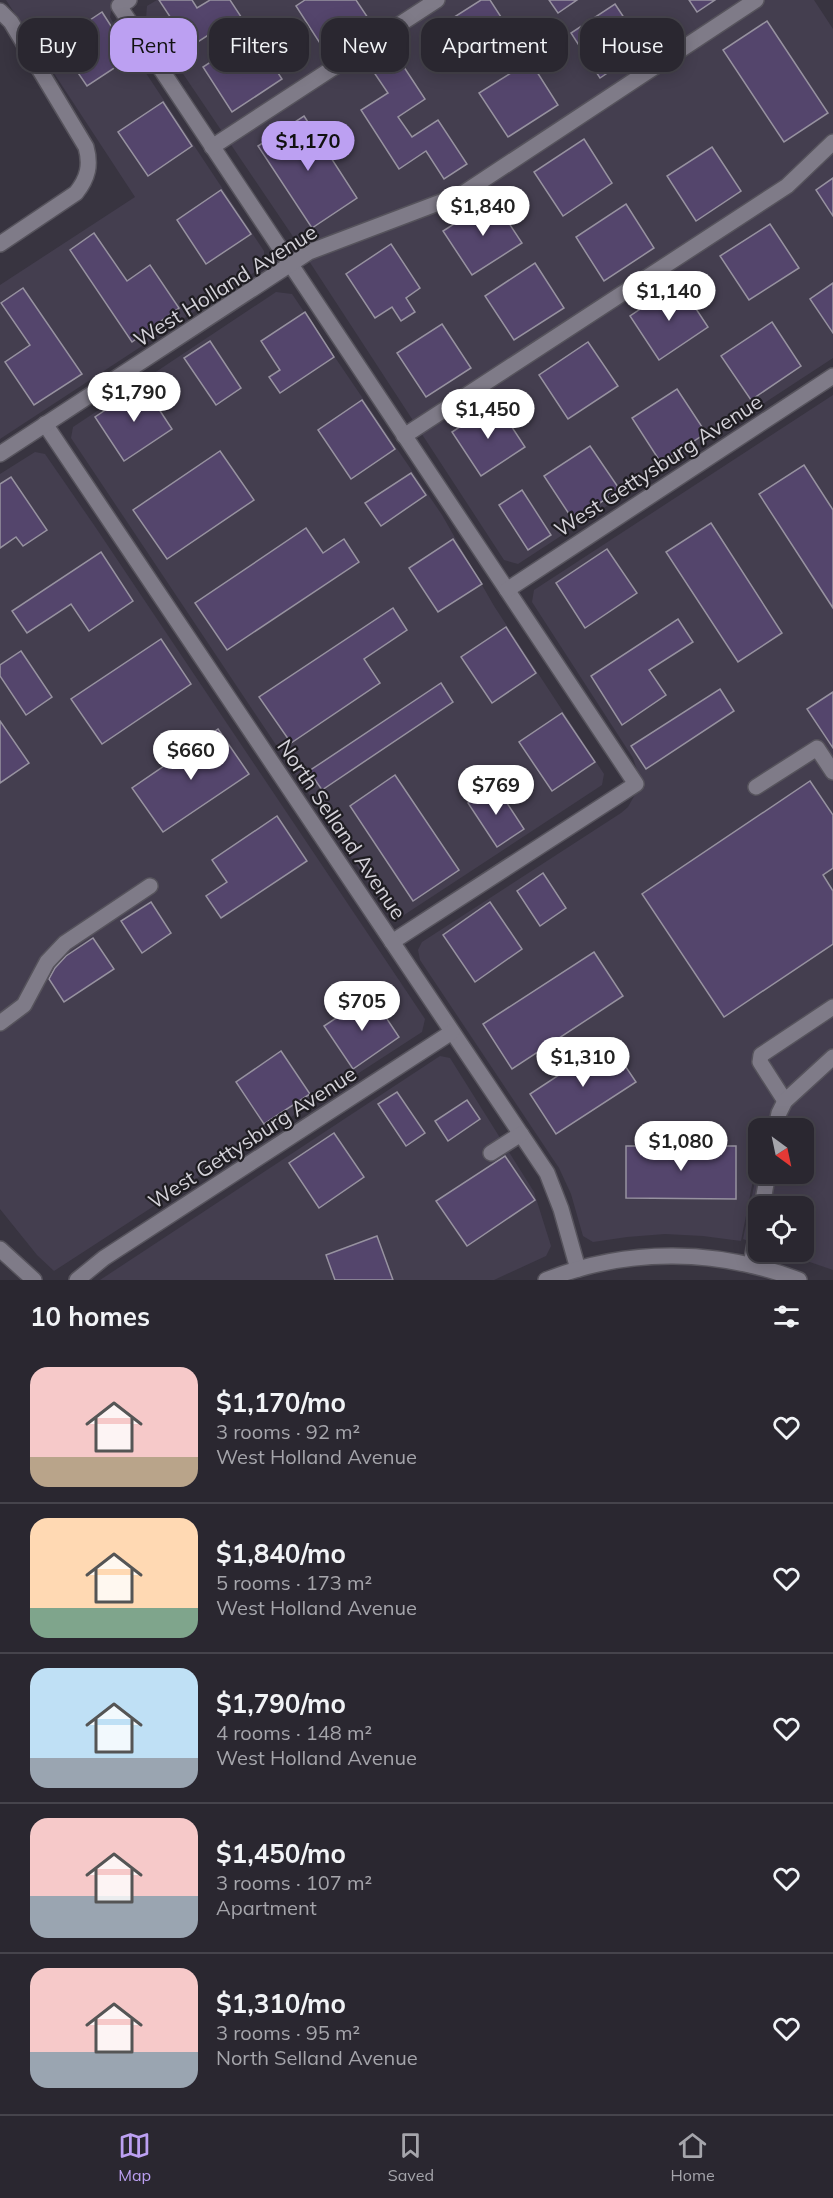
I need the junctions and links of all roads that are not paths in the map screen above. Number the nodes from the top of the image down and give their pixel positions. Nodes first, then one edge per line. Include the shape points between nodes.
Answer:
1 (129, 0) edge
2 (437, 0) edge
3 (756, 0) edge
4 (0, 11) edge
5 (833, 142) edge
6 (212, 147) junction
7 (0, 244) edge
8 (290, 264) junction
9 (833, 376) edge
10 (45, 424) junction
11 (404, 436) junction
12 (0, 454) edge
13 (507, 590) junction
14 (833, 772) edge
15 (756, 787) dead end
16 (150, 886) dead end
17 (392, 942) junction
18 (833, 1007) edge
19 (0, 1023) edge
20 (452, 1032) junction
21 (833, 1057) edge
22 (784, 1101) junction
23 (778, 1118) edge
24 (521, 1134) junction
25 (491, 1153) dead end
26 (0, 1249) edge
27 (752, 1262) edge
28 (751, 1265) junction
29 (578, 1269) junction
30 (34, 1280) edge
31 (77, 1280) edge
32 (546, 1280) edge
33 (799, 1280) edge

1 - 6 street via 119,6
2 - 6 street
3 - 8 street, West Holland Avenue via 462,194 329,243
4 - 7 street via 11,22 89,158 85,182 76,193
5 - 11 street via 787,186
6 - 8 street
8 - 10 street, West Holland Avenue
8 - 11 street
9 - 13 street, West Gettysburg Avenue
10 - 12 street, West Holland Avenue
10 - 17 street, North Selland Avenue
11 - 13 street
13 - 17 street via 636,784
14 - 15 street via 817,748
16 - 19 street via 65,943 46,962 24,1005
17 - 20 street, North Selland Avenue
18 - 22 street via 760,1055 760,1062
20 - 24 street, North Selland Avenue
20 - 31 street, West Gettysburg Avenue via 104,1258
21 - 22 street
22 - 23 street
24 - 25 street
24 - 29 street, North Selland Avenue via 554,1188
26 - 30 street
27 - 28 street
28 - 29 street via 676,1255
28 - 33 street
29 - 32 street

